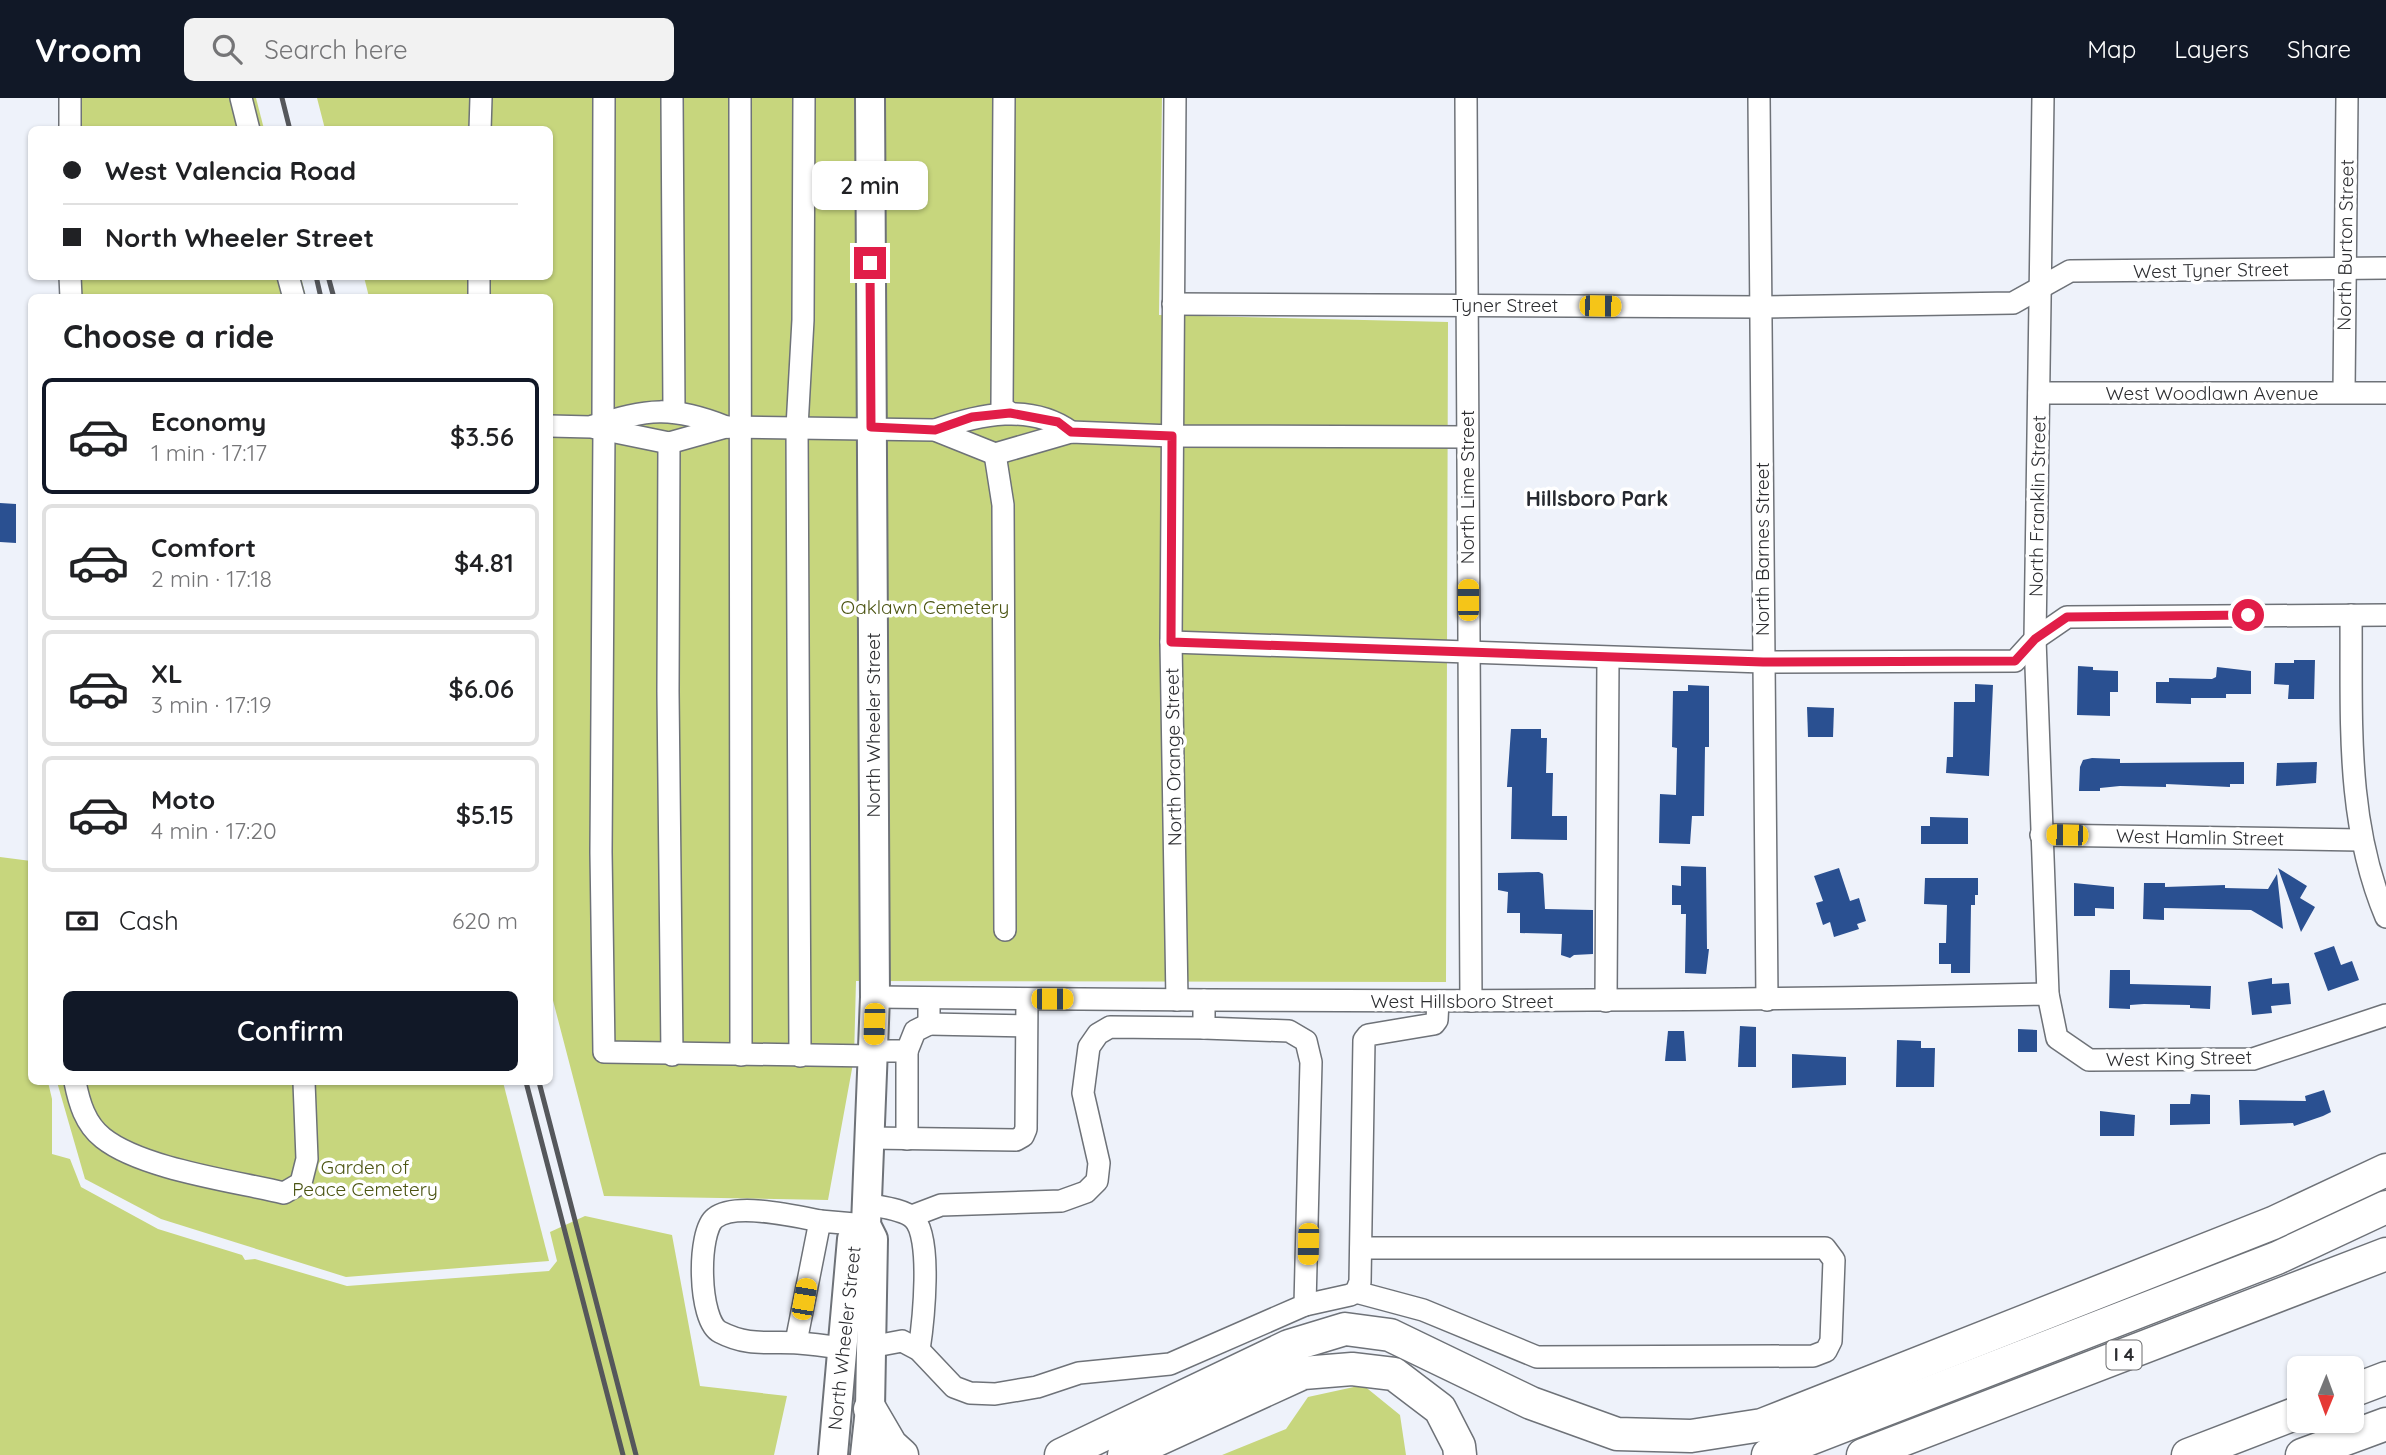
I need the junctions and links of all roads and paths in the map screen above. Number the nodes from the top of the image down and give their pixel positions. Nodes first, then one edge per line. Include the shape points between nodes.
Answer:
1 (70, 98) edge
2 (241, 98) edge
3 (481, 98) edge
4 (604, 98) edge
5 (672, 98) edge
6 (740, 98) edge
7 (804, 98) edge
8 (870, 98) edge
9 (1004, 98) edge
10 (1175, 98) edge
11 (1466, 98) edge
12 (1759, 98) edge
13 (2043, 98) edge
14 (2347, 98) edge
15 (70, 126) edge
16 (248, 126) edge
17 (480, 126) edge
18 (2345, 268) junction
19 (2386, 268) edge
20 (2039, 286) junction
21 (1173, 304) junction
22 (1466, 305) junction
23 (1760, 307) junction
24 (2039, 393) junction
25 (2344, 393) junction
26 (2386, 393) edge
27 (674, 410) junction
28 (1010, 413) junction
29 (553, 426) edge
30 (599, 427) junction
31 (733, 427) junction
32 (797, 427) junction
33 (871, 427) junction
34 (935, 430) junction
35 (1071, 432) junction
36 (1172, 436) junction
37 (1467, 437) junction
38 (669, 443) junction
39 (995, 454) junction
40 (2351, 615) junction
41 (2386, 615) edge
42 (2035, 639) junction
43 (1171, 642) junction
44 (1468, 654) junction
45 (1608, 658) junction
46 (1763, 662) junction
47 (2040, 835) junction
48 (2360, 840) junction
49 (2386, 917) edge
50 (1006, 930) dead end
51 (2048, 994) junction
52 (875, 998) junction
53 (929, 998) junction
54 (1027, 999) junction
55 (1177, 1000) junction
56 (1204, 1000) junction
57 (1767, 1000) junction
58 (1438, 1001) junction
59 (1471, 1001) junction
60 (1606, 1001) junction
61 (2386, 1015) edge
62 (929, 1024) junction
63 (1026, 1026) junction
64 (1204, 1028) junction
65 (2057, 1038) joint
66 (907, 1051) junction
67 (873, 1053) junction
68 (673, 1055) junction
69 (741, 1055) junction
70 (800, 1056) junction
71 (76, 1085) edge
72 (304, 1085) edge
73 (869, 1138) junction
74 (907, 1139) junction
75 (2386, 1170) edge
76 (867, 1207) junction
77 (2386, 1207) edge
78 (912, 1216) junction
79 (820, 1221) junction
80 (1361, 1248) junction
81 (2386, 1254) edge
82 (1356, 1292) junction
83 (1305, 1306) junction
84 (796, 1342) junction
85 (870, 1347) junction
86 (841, 1348) junction
87 (919, 1350) junction
88 (2386, 1378) edge
89 (2364, 1386) edge
90 (870, 1409) junction
91 (2287, 1417) edge
92 (2386, 1424) edge
93 (2386, 1437) edge
94 (833, 1455) edge
95 (865, 1455) edge
96 (902, 1455) edge
97 (1061, 1455) edge
98 (1124, 1455) edge
99 (1460, 1455) edge
100 (1768, 1455) edge
101 (1863, 1455) edge
102 (2188, 1455) edge
103 (2302, 1455) edge
104 (2352, 1455) edge

1 - 15 street
2 - 16 street
3 - 17 street
4 - 30 street
5 - 27 street
6 - 31 street
7 - 32 street via 803,320
8 - 33 main road, North Wheeler Street
9 - 28 street via 1002,407
10 - 21 street
11 - 22 street, North Lime Street
12 - 23 street, North Barnes Street
13 - 20 street, North Franklin Street
14 - 18 street, North Burton Street
18 - 19 street, West Tyner Street
18 - 20 street, West Tyner Street via 2070,271
18 - 25 street, North Burton Street
20 - 23 street, Tyner Street via 2013,303
20 - 24 street, North Franklin Street
21 - 22 street, Tyner Street
21 - 36 street, North Orange Street
22 - 23 street, Tyner Street
22 - 37 street, North Lime Street
23 - 46 street, North Barnes Street
24 - 25 street, West Woodlawn Avenue
24 - 42 street, North Franklin Street
25 - 26 street, West Woodlawn Avenue
27 - 30 street via 646,411
27 - 31 street
28 - 34 street via 972,417
28 - 35 street via 1058,422
29 - 30 street
30 - 38 street
30 - 68 street via 604,1052
31 - 32 street
31 - 38 street
31 - 69 street
32 - 33 street
32 - 70 street
33 - 34 street
33 - 52 main road, North Wheeler Street
34 - 39 street
35 - 36 street
35 - 39 street
36 - 37 street
36 - 43 street, North Orange Street
37 - 44 street, North Lime Street
38 - 68 street
39 - 50 street via 1003,505
40 - 41 street
40 - 42 street via 2067,617
40 - 48 street via 2352,775
42 - 46 street via 2015,661
42 - 47 street, North Franklin Street
43 - 44 street
43 - 55 street, North Orange Street
44 - 45 street
44 - 59 street, North Lime Street
45 - 46 street
45 - 60 street
46 - 57 street, North Barnes Street
47 - 48 street, West Hamlin Street
47 - 51 street, North Franklin Street
48 - 49 street
51 - 57 street, West Hillsboro Street
51 - 65 street, North Franklin Street
52 - 53 street, West Hillsboro Street
52 - 67 main road, North Wheeler Street
53 - 54 street, West Hillsboro Street
53 - 62 street
54 - 55 street, West Hillsboro Street
54 - 63 street
55 - 56 street, West Hillsboro Street
56 - 58 street, West Hillsboro Street
56 - 64 street
57 - 60 street, West Hillsboro Street
58 - 59 street, West Hillsboro Street
58 - 80 street via 1437,1020 1429,1027 1368,1034 1364,1040
59 - 60 street, West Hillsboro Street
61 - 65 street, West King Street via 2253,1059 2089,1060
62 - 63 street
62 - 66 street via 915,1031
63 - 74 street via 1023,1136 1016,1140
64 - 78 street via 1110,1027 1098,1034 1089,1047 1083,1093 1099,1163 1097,1181 1086,1192 1061,1201 941,1205
64 - 83 street via 1289,1031 1306,1041 1311,1062
66 - 67 street
66 - 74 street
67 - 70 street
67 - 73 main road, North Wheeler Street
68 - 69 street
69 - 70 street
71 - 72 street via 80,1108 102,1138 142,1159 284,1193 301,1183 307,1159
73 - 74 street
73 - 76 main road, North Wheeler Street
75 - 97 highway via 2273,1223 1762,1424 1691,1436 1617,1434 1531,1403 1390,1335 1345,1329 1289,1346
76 - 78 street
76 - 79 street
76 - 85 main road, North Wheeler Street via 873,1239
76 - 86 main road, North Wheeler Street via 852,1239
77 - 100 highway via 2277,1258
78 - 87 street via 921,1227 923,1252
79 - 84 street
79 - 84 street via 728,1211 713,1219 706,1235 703,1301 709,1322 718,1331 762,1345
80 - 82 street
80 - 82 street via 1825,1248 1834,1260 1831,1341 1826,1351 1813,1356 1537,1357 1423,1310
81 - 101 highway, I 4
82 - 83 street
83 - 87 street via 1170,1364 1079,1373 995,1394 954,1387
84 - 86 street
85 - 87 street via 902,1341
85 - 90 main road, North Wheeler Street
86 - 94 main road, North Wheeler Street
88 - 89 highway
90 - 95 main road, North Wheeler Street
90 - 96 highway
91 - 102 highway
92 - 103 highway
93 - 104 highway
98 - 99 highway via 1303,1373 1352,1369 1394,1374 1440,1409

